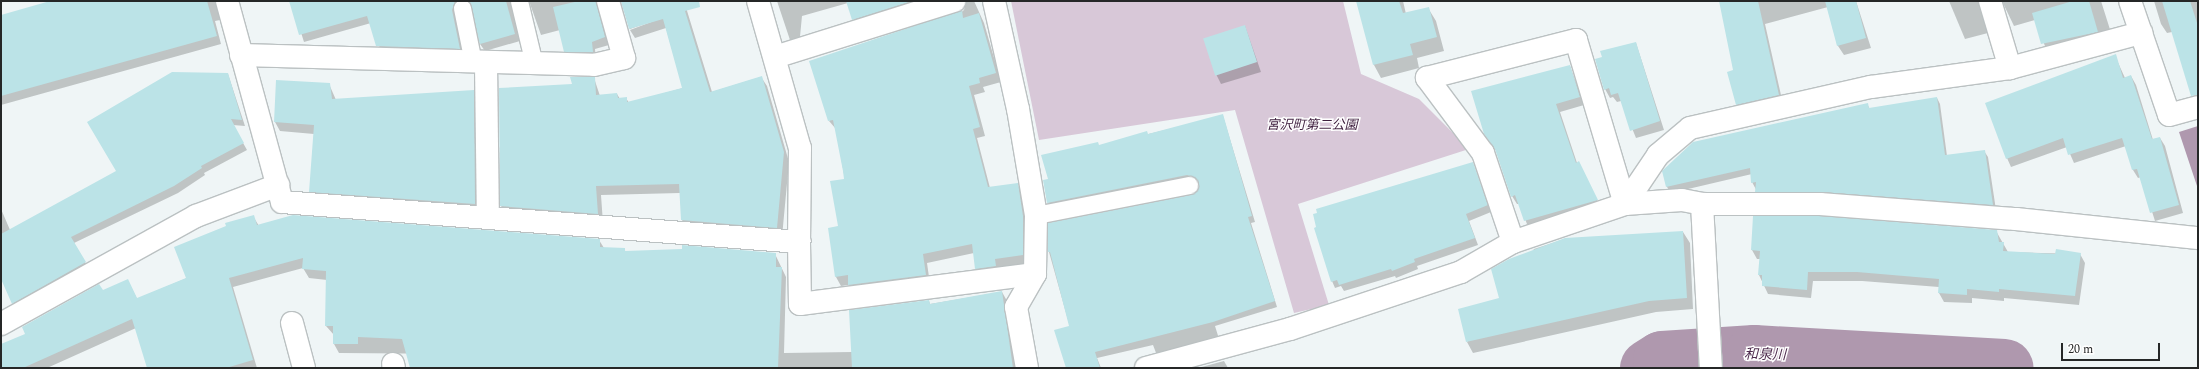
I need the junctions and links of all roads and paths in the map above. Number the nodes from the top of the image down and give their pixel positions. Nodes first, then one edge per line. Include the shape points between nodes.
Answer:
1 (227, 1) edge
2 (519, 1) edge
3 (608, 1) edge
4 (758, 1) edge
5 (954, 1) edge
6 (994, 1) edge
7 (1990, 1) edge
8 (2130, 1) edge
9 (462, 8) dead end
10 (2140, 34) junction
11 (241, 55) junction
12 (775, 57) junction
13 (480, 62) junction
14 (534, 64) junction
15 (2010, 68) junction
16 (2198, 107) edge
17 (278, 185) junction
18 (1189, 185) dead end
19 (1625, 204) junction
20 (1702, 204) junction
21 (1036, 214) junction
22 (488, 217) junction
23 (2198, 238) edge
24 (799, 242) junction
25 (1513, 242) junction
26 (1035, 274) junction
27 (292, 323) dead end
28 (1, 324) edge
29 (304, 368) edge
30 (1027, 368) edge
31 (1146, 368) edge
32 (1711, 368) edge

1 - 11 street
2 - 14 lane
3 - 14 street via 624,58 594,65
4 - 12 street
5 - 12 street
6 - 21 street via 1018,109
7 - 15 street
8 - 10 street
9 - 13 lane
10 - 15 street
10 - 16 street via 2169,115
11 - 13 street
11 - 17 street
12 - 24 street via 800,148
13 - 14 street
13 - 22 street
15 - 19 street via 1870,87 1690,128 1658,155
17 - 22 street via 282,202
17 - 28 street via 196,216
18 - 21 lane
19 - 20 street via 1682,200
19 - 25 street
19 - 25 street via 1576,40 1427,78 1483,154
20 - 23 street via 1820,204 2016,219
20 - 32 street
21 - 26 street
22 - 24 street
24 - 26 street via 800,304
25 - 31 street via 1461,272 1290,329
26 - 30 street via 1016,308
27 - 29 street

